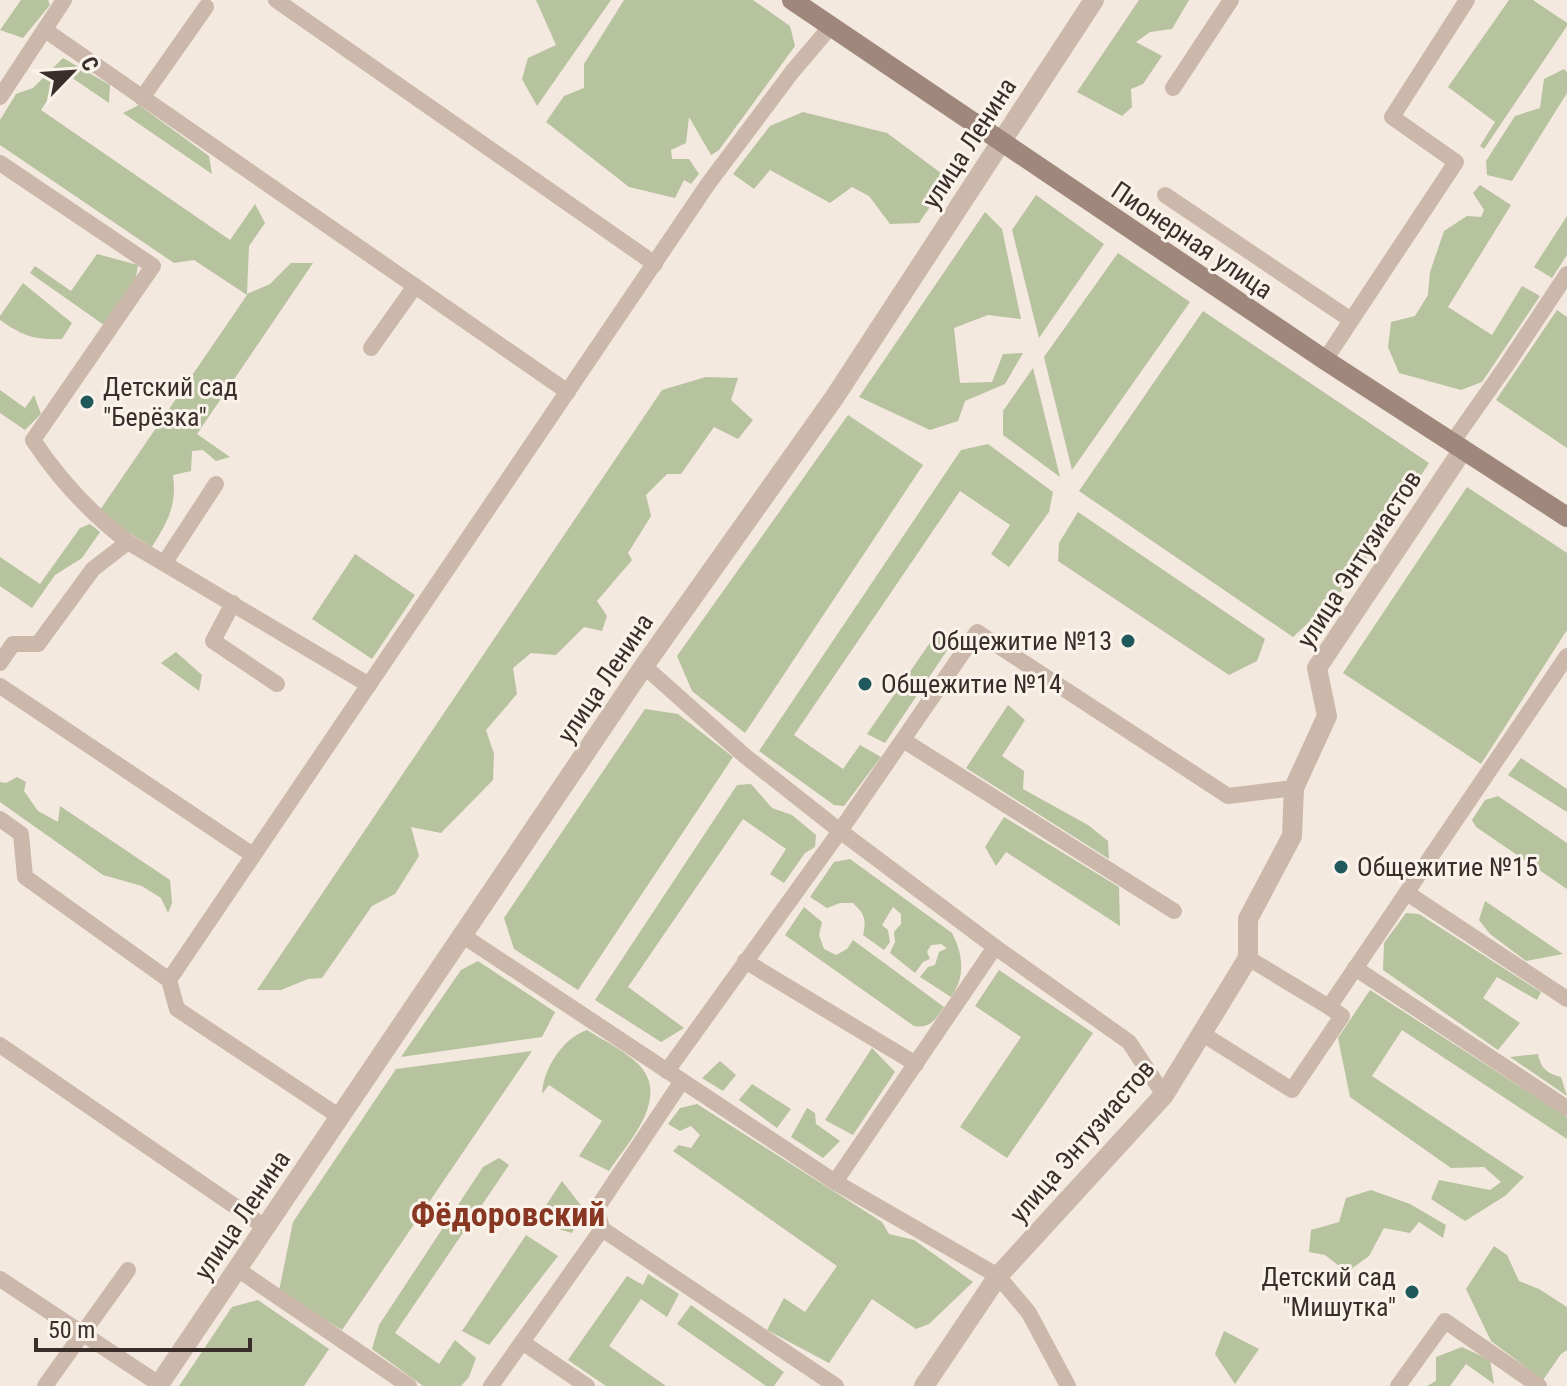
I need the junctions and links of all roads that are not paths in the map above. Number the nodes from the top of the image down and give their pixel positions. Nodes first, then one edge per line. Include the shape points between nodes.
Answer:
1 (64, 0) edge
2 (276, 0) edge
3 (792, 0) edge
4 (1094, 0) edge
5 (1231, 0) edge
6 (1467, 0) edge
7 (206, 7) dead end
8 (831, 26) junction
9 (45, 30) junction
10 (1173, 88) dead end
11 (0, 97) edge
12 (142, 98) junction
13 (1001, 141) junction
14 (0, 163) edge
15 (1165, 195) dead end
16 (655, 264) junction
17 (1567, 274) edge
18 (415, 286) junction
19 (1351, 320) junction
20 (371, 348) dead end
21 (1325, 360) junction
22 (568, 392) junction
23 (1456, 447) junction
24 (216, 484) dead end
25 (1567, 517) edge
26 (128, 542) junction
27 (165, 562) junction
28 (233, 603) junction
29 (7, 639) edge
30 (1567, 656) edge
31 (0, 663) edge
32 (644, 666) junction
33 (277, 684) dead end
34 (369, 685) junction
35 (0, 686) edge
36 (1528, 714) junction
37 (1542, 725) dead end
38 (903, 740) junction
39 (1294, 788) junction
40 (0, 819) edge
41 (840, 831) junction
42 (253, 855) junction
43 (1407, 893) junction
44 (1174, 911) dead end
45 (462, 935) junction
46 (995, 947) junction
47 (1248, 958) junction
48 (745, 961) junction
49 (1355, 968) junction
50 (169, 980) junction
51 (1567, 999) edge
52 (1329, 1007) junction
53 (1201, 1033) junction
54 (0, 1045) edge
55 (916, 1064) junction
56 (667, 1071) junction
57 (682, 1081) junction
58 (1164, 1095) junction
59 (1567, 1108) edge
60 (340, 1117) junction
61 (835, 1182) junction
62 (265, 1227) junction
63 (602, 1229) junction
64 (237, 1269) junction
65 (128, 1270) dead end
66 (998, 1276) junction
67 (0, 1279) edge
68 (83, 1334) junction
69 (522, 1342) junction
70 (159, 1385) edge
71 (45, 1386) edge
72 (409, 1386) edge
73 (491, 1386) edge
74 (587, 1386) edge
75 (836, 1386) edge
76 (924, 1386) edge
77 (1068, 1386) edge
78 (1398, 1386) edge
79 (1539, 1386) edge

1 - 9 lane
2 - 16 lane
3 - 8 main road, Пионерная улица
4 - 13 street, улица Ленина
5 - 10 lane
6 - 19 lane via 1392,117 1456,162
7 - 12 lane
8 - 13 main road, Пионерная улица
8 - 16 lane via 708,184
9 - 11 lane
9 - 12 lane
12 - 18 lane
13 - 21 main road, Пионерная улица
13 - 32 street, улица Ленина via 834,398
14 - 26 lane via 153,266 33,440 95,517
15 - 19 lane
16 - 22 lane
17 - 23 lane
18 - 20 lane
18 - 22 lane
19 - 21 lane
21 - 23 main road, Пионерная улица
22 - 34 lane
23 - 25 main road, Пионерная улица
23 - 39 street, улица Энтузиастов via 1317,668 1327,716
24 - 27 lane
26 - 27 lane
26 - 29 lane via 93,569 38,644
27 - 28 lane
28 - 33 lane via 213,641
28 - 34 lane
29 - 31 lane
30 - 36 lane
32 - 41 lane
32 - 45 street, улица Ленина
34 - 42 lane
35 - 42 lane
36 - 37 lane
36 - 43 lane
38 - 39 lane via 977,632 1228,796
38 - 41 lane
38 - 44 lane
39 - 47 street, улица Энтузиастов via 1292,836 1248,919
40 - 50 lane via 21,834 25,877
41 - 46 lane
41 - 48 lane
42 - 50 lane
43 - 49 lane
43 - 51 lane
45 - 56 lane
45 - 60 street, улица Ленина
46 - 55 lane
46 - 58 lane via 1129,1042
47 - 52 lane
47 - 53 street, улица Энтузиастов
48 - 55 lane
48 - 56 lane
49 - 52 lane
49 - 59 lane
50 - 60 lane via 177,1009
52 - 53 lane via 1342,1016 1292,1090
53 - 58 street, улица Энтузиастов
54 - 62 lane
55 - 61 lane
56 - 57 lane
57 - 61 lane
57 - 63 lane via 597,1208
58 - 66 street, улица Энтузиастов
60 - 62 street, улица Ленина
61 - 66 lane
62 - 64 street, улица Ленина
63 - 69 lane
63 - 75 lane
64 - 70 street, улица Ленина
64 - 72 lane
65 - 68 lane
66 - 76 street, улица Энтузиастов
66 - 77 lane via 1029,1313
67 - 68 lane
68 - 70 lane
68 - 71 lane
69 - 73 lane
69 - 74 lane
78 - 79 lane via 1445,1321

